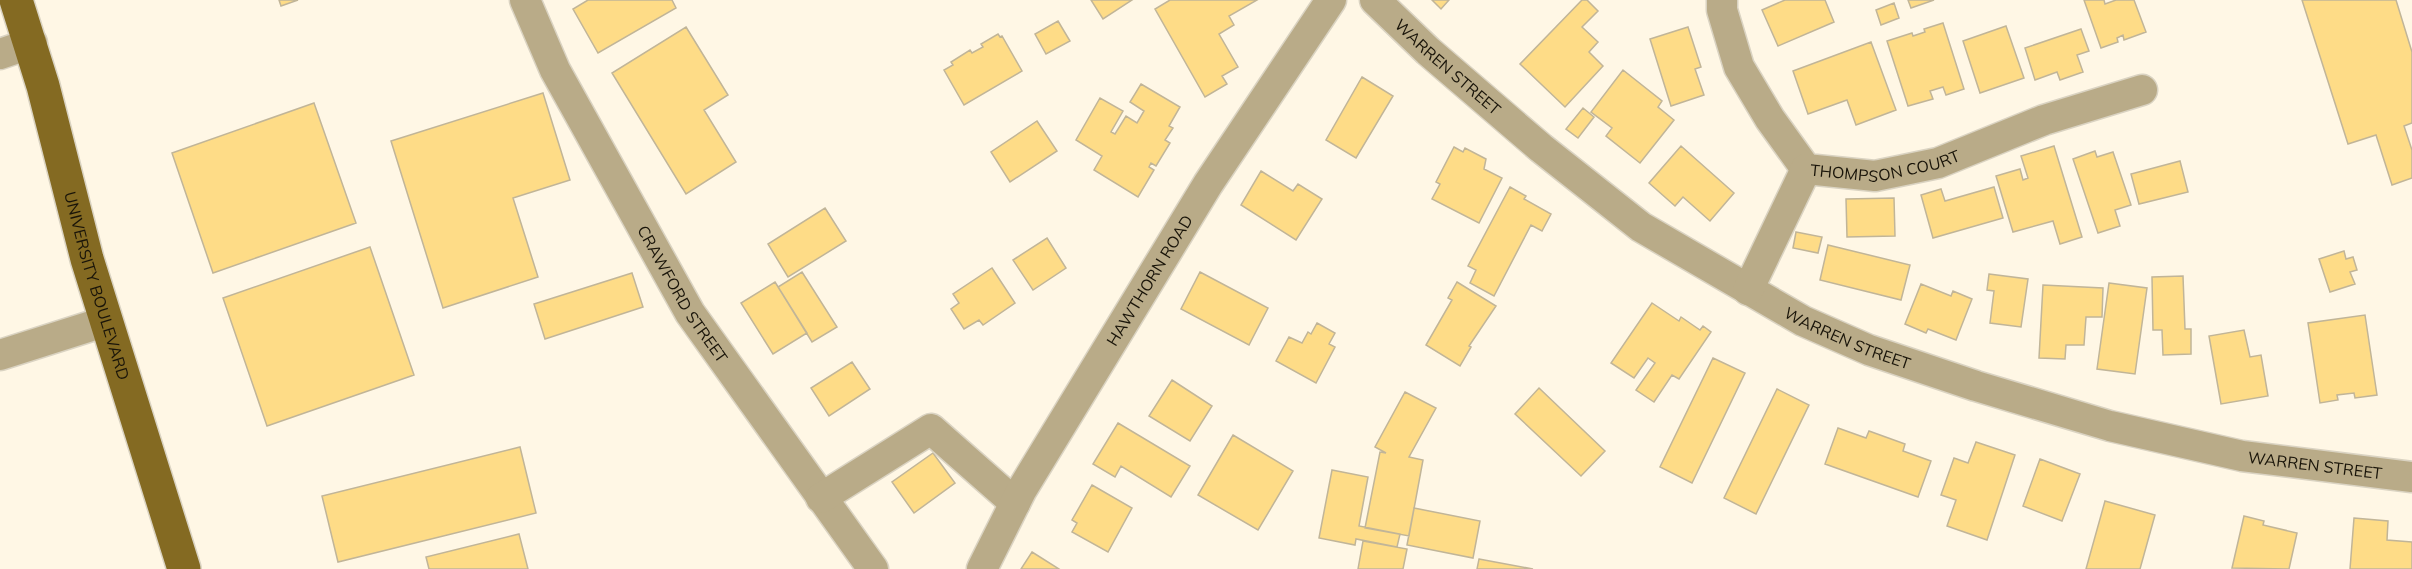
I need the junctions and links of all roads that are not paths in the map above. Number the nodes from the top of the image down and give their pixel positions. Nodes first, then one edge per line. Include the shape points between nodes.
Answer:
1 (16, 0) edge
2 (525, 0) edge
3 (1331, 0) edge
4 (1375, 0) edge
5 (1722, 0) edge
6 (32, 43) junction
7 (0, 54) edge
8 (2142, 90) dead end
9 (1806, 169) junction
10 (1748, 290) junction
11 (107, 321) junction
12 (0, 355) edge
13 (2412, 477) edge
14 (821, 498) junction
15 (1015, 503) junction
16 (184, 569) edge
17 (873, 569) edge
18 (982, 569) edge

1 - 6 main road, UNIVERSITY BOULEVARD
2 - 14 street, CRAWFORD STREET via 555,70 690,313
3 - 15 street, HAWTHORN ROAD via 1208,183
4 - 10 street, WARREN STREET via 1541,148 1641,226
5 - 9 street, THOMPSON COURT via 1740,67 1770,119
6 - 7 street
6 - 11 main road, UNIVERSITY BOULEVARD via 87,259
8 - 9 street, THOMPSON COURT via 2044,120 1938,163 1875,176
9 - 10 street
10 - 13 street, WARREN STREET via 1803,321 1869,350 2110,426 2242,456
11 - 12 street
11 - 16 main road, UNIVERSITY BOULEVARD
14 - 15 street via 931,429
14 - 17 street, CRAWFORD STREET
15 - 18 street, HAWTHORN ROAD

